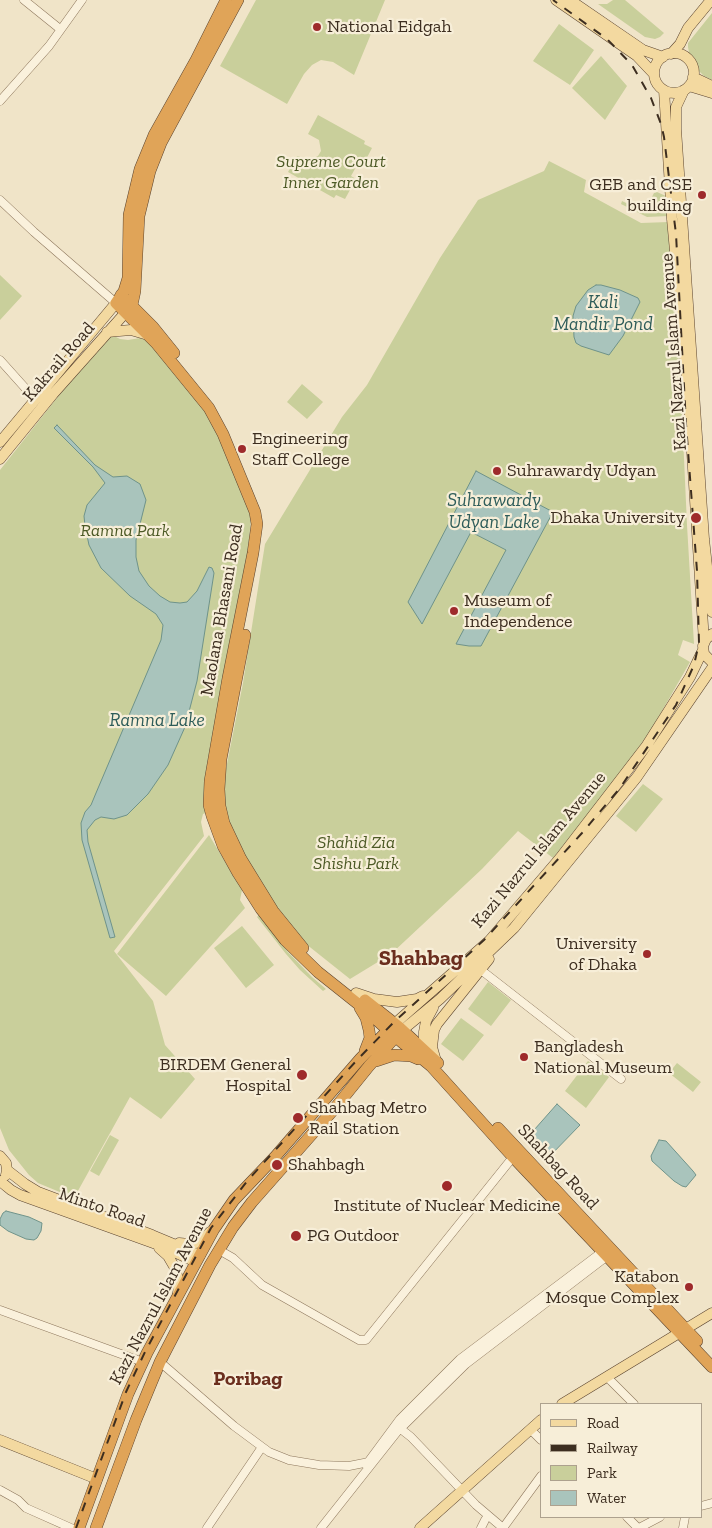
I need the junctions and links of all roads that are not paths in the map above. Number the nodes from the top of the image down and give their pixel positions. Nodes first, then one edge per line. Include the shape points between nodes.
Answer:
1 (24, 0) edge
2 (82, 0) edge
3 (226, 0) edge
4 (238, 0) edge
5 (556, 0) edge
6 (570, 0) edge
7 (711, 0) edge
8 (60, 29) junction
9 (680, 44) junction
10 (667, 55) junction
11 (682, 55) junction
12 (654, 74) junction
13 (689, 84) junction
14 (712, 86) edge
15 (664, 90) junction
16 (712, 93) edge
17 (0, 101) edge
18 (0, 200) edge
19 (137, 270) junction
20 (119, 299) junction
21 (129, 308) junction
22 (107, 332) junction
23 (151, 332) junction
24 (686, 334) junction
25 (0, 360) edge
26 (35, 399) junction
27 (0, 442) edge
28 (0, 459) edge
29 (706, 590) junction
30 (712, 612) edge
31 (712, 634) edge
32 (704, 646) junction
33 (712, 662) edge
34 (712, 668) edge
35 (502, 941) junction
36 (481, 970) junction
37 (431, 992) junction
38 (354, 995) junction
39 (440, 999) junction
40 (395, 1030) junction
41 (364, 1062) junction
42 (433, 1063) junction
43 (621, 1079) dead end
44 (1, 1155) edge
45 (513, 1157) junction
46 (7, 1170) junction
47 (0, 1181) edge
48 (5, 1190) edge
49 (214, 1229) junction
50 (151, 1238) junction
51 (219, 1250) junction
52 (604, 1254) junction
53 (198, 1258) junction
54 (210, 1265) junction
55 (178, 1293) junction
56 (0, 1310) edge
57 (712, 1313) edge
58 (712, 1321) edge
59 (685, 1333) junction
60 (712, 1357) edge
61 (143, 1362) junction
62 (160, 1362) junction
63 (712, 1367) edge
64 (611, 1381) junction
65 (564, 1403) edge
66 (574, 1403) edge
67 (633, 1403) edge
68 (540, 1421) edge
69 (396, 1429) junction
70 (538, 1434) edge
71 (0, 1440) edge
72 (262, 1448) junction
73 (376, 1460) junction
74 (366, 1463) junction
75 (364, 1472) junction
76 (540, 1477) edge
77 (97, 1478) junction
78 (0, 1490) edge
79 (462, 1494) junction
80 (628, 1518) edge
81 (658, 1518) edge
82 (485, 1520) junction
83 (72, 1528) edge
84 (79, 1528) edge
85 (96, 1528) edge
86 (207, 1528) edge
87 (321, 1528) edge
88 (420, 1528) edge
89 (429, 1528) edge
90 (481, 1528) edge
91 (496, 1528) edge
92 (503, 1528) edge
93 (638, 1528) edge

1 - 8 street
2 - 8 street
3 - 20 highway via 154,135 140,169 129,215 128,278
4 - 19 highway via 161,143 150,170 139,216
5 - 12 main road via 628,49
6 - 10 main road via 644,50
7 - 9 main road via 688,28
8 - 17 street
9 - 10 main road
9 - 11 main road
10 - 11 main road
10 - 12 main road via 655,67
11 - 13 main road via 692,67
12 - 15 main road
13 - 14 main road
13 - 15 main road via 670,93
13 - 16 main road
13 - 24 main road, Kazi Nazrul Islam Avenue via 678,101 675,117
15 - 24 main road, Kazi Nazrul Islam Avenue via 672,219
18 - 20 street via 102,290
19 - 21 highway
19 - 23 highway via 139,295
20 - 21 highway, Maolana Bhasani Road
20 - 26 main road, Kakrail Road
21 - 22 main road, Kakrail Road
21 - 23 highway, Maolana Bhasani Road
22 - 23 main road
22 - 28 main road, Kakrail Road
23 - 38 highway, Maolana Bhasani Road via 200,385 220,421 258,510 214,756 210,810 223,846 272,924 307,962
24 - 29 main road, Kazi Nazrul Islam Avenue
25 - 26 street
26 - 27 main road, Kakrail Road
29 - 30 main road, Kazi Nazrul Islam Avenue
29 - 32 main road, Kazi Nazrul Islam Avenue
31 - 32 main road
32 - 33 main road via 706,657
32 - 37 main road, Kazi Nazrul Islam Avenue via 690,677 646,745 560,858 489,941
34 - 35 main road, Kazi Nazrul Islam Avenue via 637,777
35 - 36 main road
35 - 39 main road, Kazi Nazrul Islam Avenue
36 - 42 main road via 437,1024 432,1047
36 - 43 street
37 - 38 main road via 398,1002
37 - 40 main road, Kazi Nazrul Islam Avenue
38 - 40 highway, Maolana Bhasani Road
38 - 41 highway via 369,1030
39 - 40 main road, Kazi Nazrul Islam Avenue
39 - 42 main road via 431,1010 424,1032 424,1042
40 - 41 highway, Kazi Nazrul Islam Avenue
40 - 42 highway, Shahbag Road
41 - 42 highway via 394,1055 412,1056
41 - 49 highway, Kazi Nazrul Islam Avenue via 234,1200
41 - 51 highway, Kazi Nazrul Islam Avenue via 334,1108 252,1202
42 - 45 highway, Shahbag Road
42 - 59 highway, Shahbag Road
44 - 46 main road
45 - 51 street via 366,1340 360,1340 262,1285 233,1258
45 - 52 highway, Shahbag Road
46 - 47 main road
46 - 50 main road, Minto Road via 38,1192
47 - 48 main road, Minto Road
48 - 50 main road, Minto Road
49 - 50 main road via 204,1240 190,1244 157,1234
49 - 53 highway, Kazi Nazrul Islam Avenue
50 - 53 main road, Minto Road
50 - 55 main road via 172,1261 178,1274
51 - 54 highway, Kazi Nazrul Islam Avenue
52 - 59 highway, Shahbag Road
52 - 69 street via 473,1354 460,1359
53 - 54 highway
53 - 55 highway, Kazi Nazrul Islam Avenue
54 - 62 highway, Kazi Nazrul Islam Avenue
55 - 61 highway, Kazi Nazrul Islam Avenue
56 - 61 street
57 - 59 main road
58 - 59 main road
59 - 60 highway
59 - 63 highway
59 - 64 main road
59 - 65 main road
61 - 77 highway, Kazi Nazrul Islam Avenue
62 - 72 street
62 - 85 highway, Kazi Nazrul Islam Avenue
64 - 66 main road
64 - 67 street
68 - 79 main road
69 - 73 street
69 - 74 street
69 - 79 street
70 - 79 main road
71 - 77 main road
72 - 74 street via 304,1463 341,1466
72 - 86 street
73 - 74 street
73 - 75 street
74 - 75 street
75 - 87 street
76 - 92 street
77 - 84 highway, Kazi Nazrul Islam Avenue
78 - 83 street via 26,1508
79 - 82 street
79 - 88 main road
79 - 89 main road
79 - 92 street
80 - 93 street
81 - 93 street
82 - 90 street
82 - 91 street

